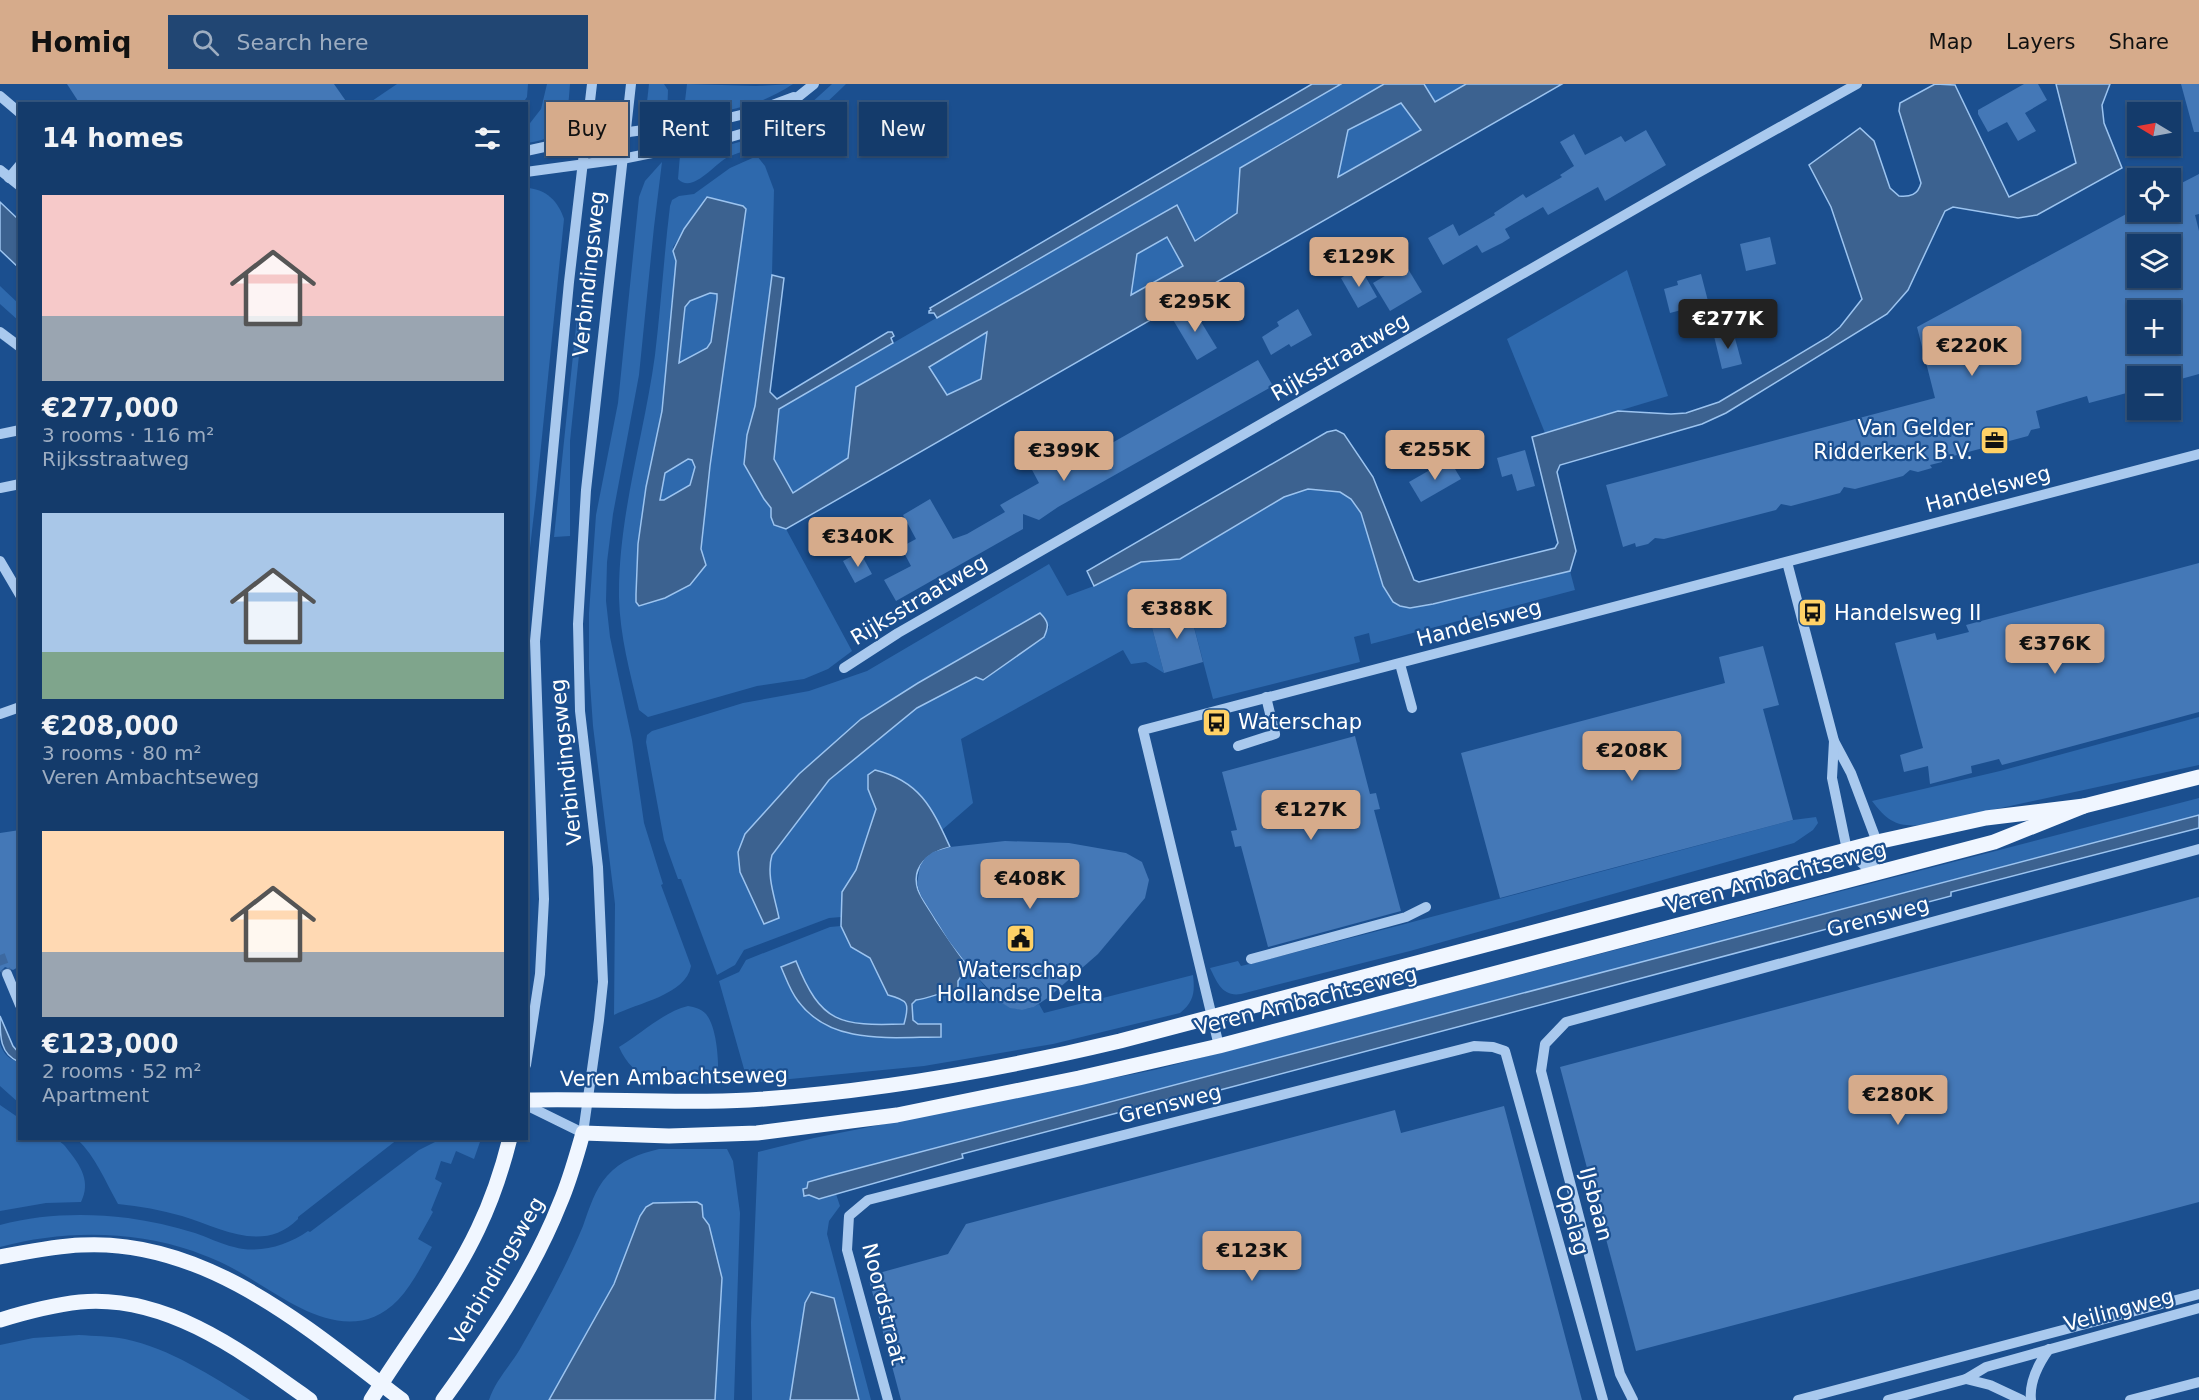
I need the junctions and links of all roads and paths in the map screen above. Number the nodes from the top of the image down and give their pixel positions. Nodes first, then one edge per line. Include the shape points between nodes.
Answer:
1 (592, 84) edge
2 (631, 84) edge
3 (814, 84) edge
4 (1857, 84) edge
5 (802, 94) junction
6 (0, 96) edge
7 (590, 102) edge
8 (628, 108) edge
9 (18, 111) edge
10 (628, 133) edge
11 (546, 147) edge
12 (528, 151) edge
13 (583, 156) edge
14 (622, 156) edge
15 (622, 159) junction
16 (582, 165) junction
17 (18, 167) edge
18 (0, 170) edge
19 (528, 172) edge
20 (9, 178) junction
21 (18, 185) edge
22 (0, 332) edge
23 (18, 346) edge
24 (18, 430) edge
25 (0, 434) edge
26 (2199, 454) edge
27 (18, 484) edge
28 (0, 488) edge
29 (0, 561) edge
30 (1787, 562) junction
31 (18, 592) edge
32 (1400, 664) junction
33 (844, 668) dead end
34 (1266, 697) junction
35 (18, 707) edge
36 (1412, 708) dead end
37 (0, 714) edge
38 (1834, 741) junction
39 (1238, 746) dead end
40 (2199, 777) edge
41 (2084, 806) junction
42 (1877, 843) junction
43 (2199, 849) edge
44 (1847, 850) junction
45 (1873, 873) junction
46 (1426, 907) dead end
47 (1251, 959) dead end
48 (7, 974) tunnel mouth
49 (18, 1000) edge
50 (1212, 1017) junction
51 (1566, 1022) joint
52 (1219, 1046) junction
53 (1505, 1051) joint
54 (528, 1052) edge
55 (589, 1099) junction
56 (528, 1102) edge
57 (528, 1103) edge
58 (583, 1133) junction
59 (509, 1140) edge
60 (849, 1216) joint
61 (0, 1257) edge
62 (2199, 1294) edge
63 (2199, 1308) edge
64 (0, 1320) edge
65 (2049, 1349) junction
66 (1966, 1379) junction
67 (2199, 1382) edge
68 (381, 1384) junction
69 (310, 1400) edge
70 (371, 1400) edge
71 (402, 1400) edge
72 (443, 1400) edge
73 (888, 1400) edge
74 (1603, 1400) edge
75 (1634, 1400) edge
76 (1798, 1400) edge
77 (1888, 1400) edge
78 (2022, 1400) edge
79 (2031, 1400) edge
80 (2130, 1400) edge

1 - 7 street, Verbindingsweg
2 - 8 street, Verbindingsweg
3 - 5 street
4 - 33 street, Rijksstraatweg via 898,633
5 - 10 street via 724,119
5 - 15 street via 758,129
6 - 9 street
11 - 12 street
13 - 16 street, Verbindingsweg
14 - 15 street, Verbindingsweg
15 - 16 street
15 - 55 street, Verbindingsweg via 586,490 578,624 580,711 598,867 603,982
16 - 19 street
16 - 54 street, Verbindingsweg via 535,633 544,899 540,974
17 - 20 street
18 - 20 street
20 - 21 street
22 - 23 street
24 - 25 street
26 - 30 street, Handelsweg
27 - 28 street
29 - 31 street
30 - 32 street, Handelsweg
30 - 38 street
32 - 34 street, Handelsweg
32 - 36 street
34 - 39 street via 1275,734
34 - 50 street, Handelsweg via 1143,730
35 - 37 street
38 - 42 street via 1851,773
38 - 44 street via 1832,778
40 - 41 main road, Veren Ambachtseweg
41 - 42 main road, Veren Ambachtseweg via 1986,818
41 - 45 main road, Veren Ambachtseweg via 1994,842
42 - 44 main road, Veren Ambachtseweg
42 - 45 street
43 - 51 street, Grensweg
44 - 45 street
44 - 50 main road, Veren Ambachtseweg
45 - 52 main road, Veren Ambachtseweg
46 - 47 street via 1406,917
48 - 49 street
50 - 52 street
50 - 55 main road, Veren Ambachtseweg via 1040,1060 818,1095 698,1102
51 - 75 street, IJsbaan via 1545,1044 1541,1071 1620,1374
52 - 58 main road, Veren Ambachtseweg via 897,1115 802,1128 704,1136
53 - 60 street, Grensweg via 1474,1047 1451,1052 868,1200
53 - 74 street, Opslag
55 - 56 main road, Veren Ambachtseweg
55 - 58 street, Verbindingsweg
57 - 58 street, Veren Ambachtseweg
58 - 72 main road, Verbindingsweg via 560,1204 539,1248 486,1338
59 - 68 main road, Verbindingsweg via 478,1229 451,1278
60 - 73 street, Noordstraat via 847,1250
61 - 68 main road via 82,1244 148,1250 186,1260 239,1284
62 - 76 street
63 - 65 street, Veilingweg
64 - 69 main road via 40,1308 82,1302 132,1304 156,1310 182,1319 229,1345
65 - 66 street, Veilingweg via 1986,1367
65 - 79 street, Veilingweg via 2037,1371
66 - 77 street, Veilingweg
66 - 78 street
67 - 80 street
68 - 70 main road, Verbindingsweg
68 - 71 main road

